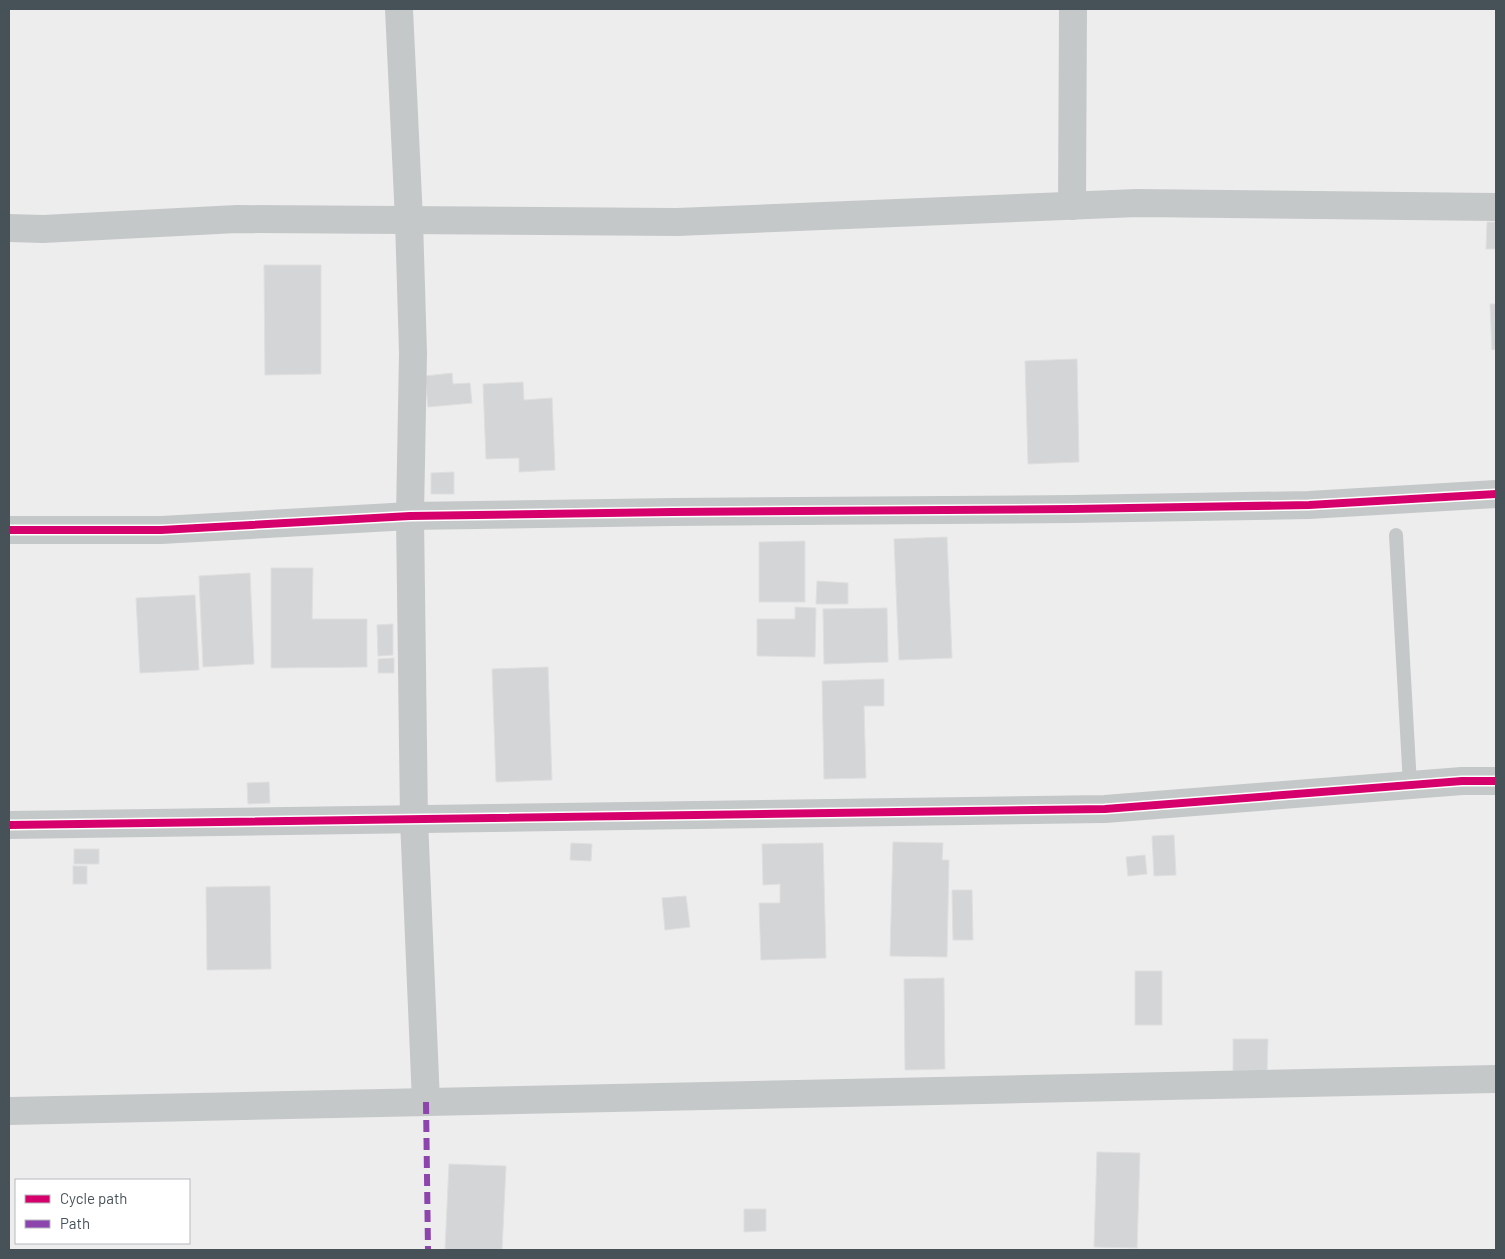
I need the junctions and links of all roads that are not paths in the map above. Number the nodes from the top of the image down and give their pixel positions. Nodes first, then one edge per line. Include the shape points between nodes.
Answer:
1 (399, 9) edge
2 (1074, 9) edge
3 (1072, 206) junction
4 (1496, 207) edge
5 (409, 220) junction
6 (9, 228) edge
7 (1496, 494) edge
8 (410, 516) junction
9 (9, 530) edge
10 (1396, 535) dead end
11 (1496, 781) edge
12 (1410, 785) junction
13 (414, 820) junction
14 (9, 825) edge
15 (1496, 1079) edge
16 (426, 1102) junction
17 (9, 1111) edge

1 - 5 street
2 - 3 street
3 - 4 street via 1137,203
3 - 5 street via 677,222
5 - 6 street via 237,218
5 - 8 street via 413,353
7 - 8 street via 1299,505 1072,510
8 - 9 street via 161,530
8 - 13 street
10 - 12 lane
11 - 12 street
12 - 13 street via 1105,809
13 - 14 street
13 - 16 street
15 - 16 street
16 - 17 street

